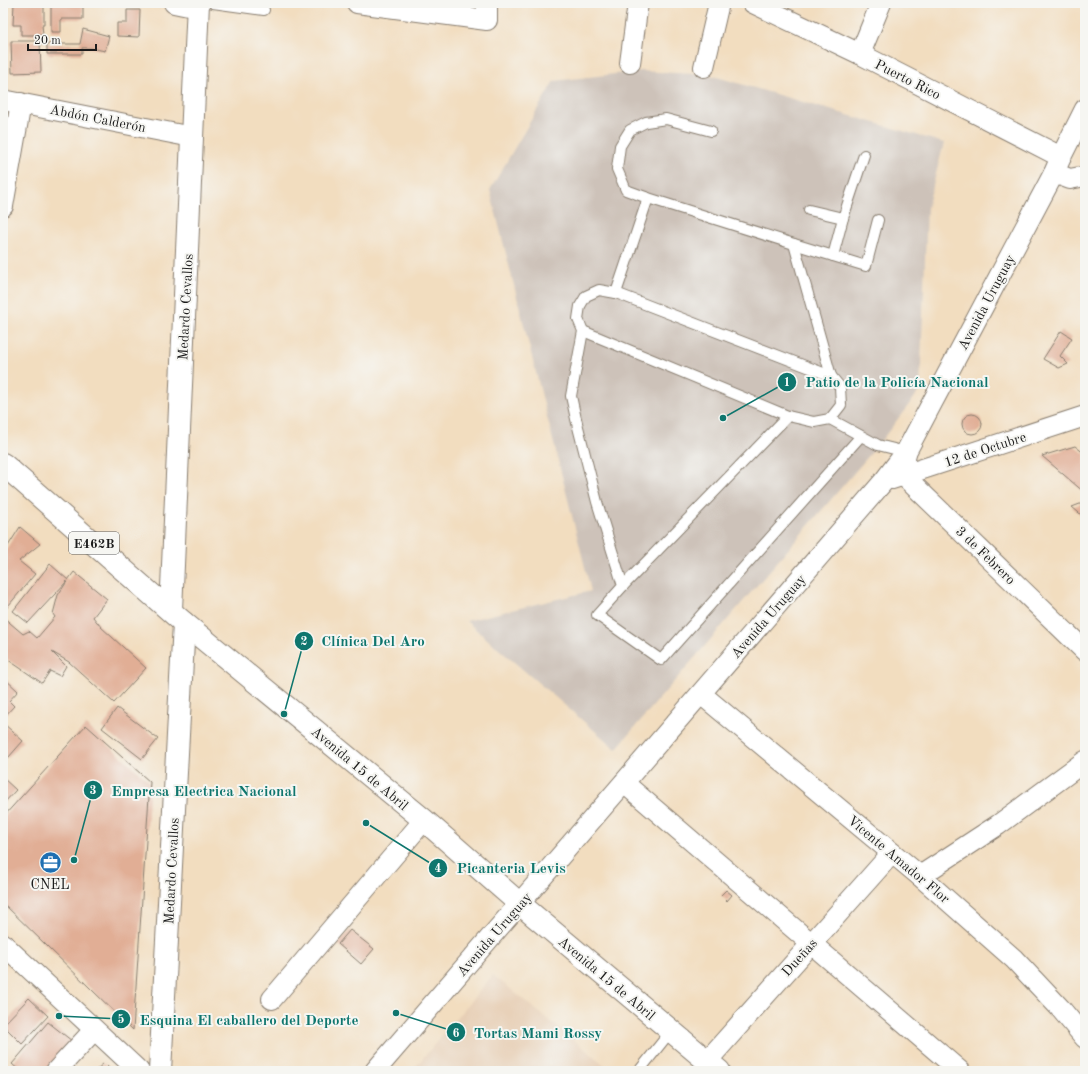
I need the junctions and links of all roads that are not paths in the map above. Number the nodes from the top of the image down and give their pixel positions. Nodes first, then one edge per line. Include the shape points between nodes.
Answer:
1 (174, 3) edge
2 (357, 3) edge
3 (638, 3) edge
4 (719, 3) edge
5 (753, 3) edge
6 (881, 3) edge
7 (203, 5) edge
8 (264, 10) dead end
9 (487, 12) edge
10 (860, 54) junction
11 (630, 63) dead end
12 (704, 67) dead end
13 (12, 102) edge
14 (1085, 109) edge
15 (711, 131) dead end
16 (192, 137) junction
17 (864, 155) dead end
18 (1057, 165) junction
19 (1085, 176) edge
20 (648, 198) junction
21 (3, 206) edge
22 (809, 210) dead end
23 (843, 218) junction
24 (878, 220) dead end
25 (794, 244) junction
26 (833, 256) junction
27 (616, 293) junction
28 (583, 331) junction
29 (831, 376) junction
30 (788, 416) junction
31 (1085, 416) edge
32 (830, 419) junction
33 (860, 436) junction
34 (906, 452) junction
35 (3, 464) edge
36 (903, 475) junction
37 (884, 481) junction
38 (623, 586) junction
39 (178, 616) junction
40 (1085, 651) edge
41 (700, 694) junction
42 (1085, 761) edge
43 (624, 783) junction
44 (424, 820) junction
45 (892, 853) junction
46 (920, 876) junction
47 (520, 904) junction
48 (811, 943) junction
49 (3, 944) edge
50 (272, 998) dead end
51 (94, 1030) junction
52 (671, 1031) junction
53 (1085, 1038) edge
54 (713, 1066) edge
55 (56, 1071) edge
56 (139, 1071) edge
57 (160, 1071) edge
58 (375, 1071) edge
59 (639, 1071) edge
60 (960, 1071) edge

1 - 7 street
2 - 9 street
3 - 11 street
4 - 12 street
5 - 10 street, Puerto Rico
6 - 10 street
7 - 8 lane
7 - 16 street, Medardo Cevallos
10 - 18 street, Puerto Rico
13 - 16 street, Abdón Calderón
13 - 21 street
14 - 18 street, Avenida Uruguay
15 - 20 lane via 666,119 646,122 630,130 620,146 617,169 626,190
16 - 39 street, Medardo Cevallos
17 - 23 lane
18 - 19 street, Puerto Rico via 1070,179
18 - 34 street, Avenida Uruguay
20 - 25 lane
20 - 27 lane
22 - 23 lane
23 - 26 lane
24 - 26 lane via 866,266
25 - 26 lane
25 - 29 lane
27 - 28 lane via 599,290 586,296 580,306 578,318
27 - 29 lane
28 - 30 lane
28 - 38 lane via 572,396 597,502
29 - 32 lane via 840,387 841,405
30 - 32 lane via 814,422
30 - 38 lane
31 - 36 street, 12 de Octubre
32 - 33 lane
33 - 34 lane via 878,445
33 - 38 lane via 661,660 597,615
34 - 36 street
34 - 37 street, Avenida Uruguay
35 - 39 street, Avenida 15 de Abril / E462B
36 - 37 street, 12 de Octubre
36 - 40 street, 3 de Febrero
37 - 41 street, Avenida Uruguay
39 - 44 street, Avenida 15 de Abril / E462B
39 - 57 street, Medardo Cevallos
41 - 43 street, Avenida Uruguay
41 - 45 street, Vicente Amador Flor
42 - 46 street via 998,825
43 - 47 street, Avenida Uruguay
43 - 48 street
44 - 47 street, Avenida 15 de Abril / E462B
44 - 50 street
45 - 46 street, Vicente Amador Flor
45 - 48 street, Dueñas
46 - 53 street, Vicente Amador Flor via 1014,959
47 - 52 street, Avenida 15 de Abril / E462B
47 - 58 street, Avenida Uruguay
48 - 54 street, Dueñas
48 - 60 street
49 - 51 street
51 - 55 street
51 - 56 street
52 - 54 street, Avenida 15 de Abril / E462B
52 - 59 lane

